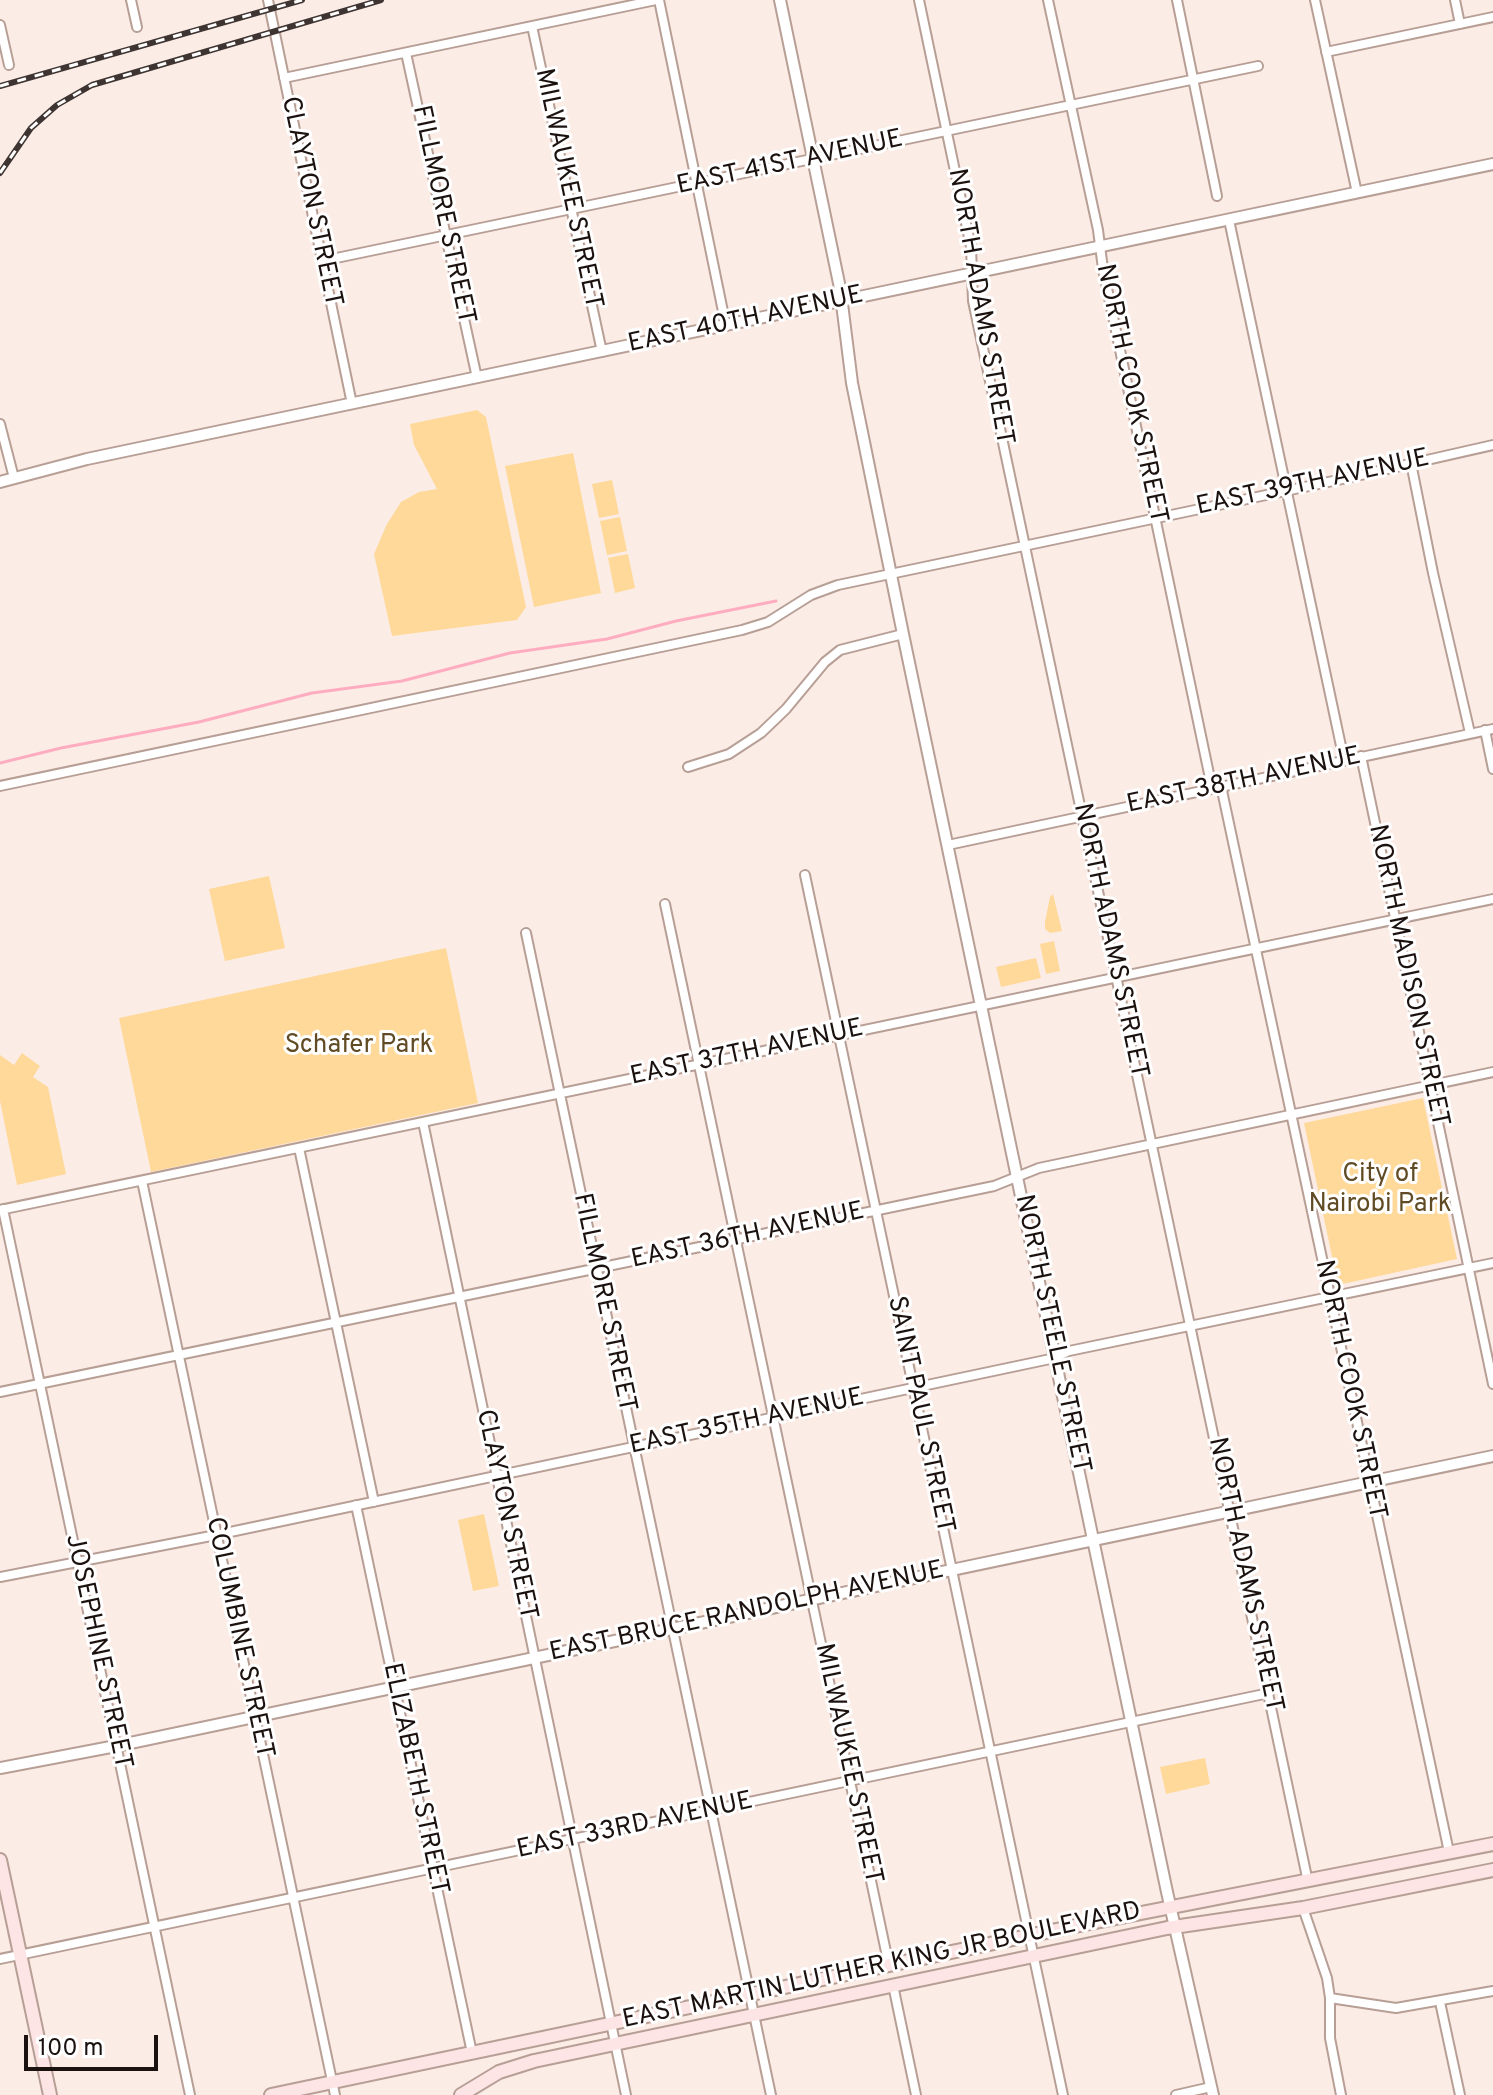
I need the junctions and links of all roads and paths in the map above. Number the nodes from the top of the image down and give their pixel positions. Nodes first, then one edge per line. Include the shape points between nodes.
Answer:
1 (131, 0) edge
2 (268, 0) edge
3 (658, 0) edge
4 (780, 0) edge
5 (919, 0) edge
6 (1048, 0) edge
7 (1177, 0) edge
8 (1315, 0) edge
9 (1455, 0) edge
10 (1493, 17) edge
11 (1460, 24) junction
12 (0, 25) edge
13 (532, 26) junction
14 (137, 27) dead end
15 (1326, 52) junction
16 (406, 53) junction
17 (9, 65) dead end
18 (1258, 66) dead end
19 (284, 78) junction
20 (1194, 80) junction
21 (1071, 105) junction
22 (946, 131) junction
23 (813, 159) junction
24 (1493, 164) edge
25 (696, 183) junction
26 (1357, 193) junction
27 (1217, 196) dead end
28 (571, 209) junction
29 (1229, 220) junction
30 (446, 235) junction
31 (1100, 248) junction
32 (322, 261) junction
33 (973, 273) junction
34 (842, 301) junction
35 (726, 326) junction
36 (602, 352) junction
37 (477, 378) junction
38 (352, 404) junction
39 (0, 424) edge
40 (1493, 445) edge
41 (1411, 463) junction
42 (14, 478) junction
43 (0, 482) edge
44 (1287, 491) junction
45 (1156, 518) junction
46 (1024, 546) junction
47 (890, 568) junction
48 (903, 634) junction
49 (1489, 729) edge
50 (1470, 733) junction
51 (1361, 756) junction
52 (1344, 760) junction
53 (688, 767) dead end
54 (1493, 769) edge
55 (0, 786) edge
56 (1217, 787) junction
57 (1082, 817) junction
58 (948, 845) junction
59 (805, 875) dead end
60 (1493, 899) edge
61 (665, 904) dead end
62 (1395, 919) junction
63 (526, 933) dead end
64 (1256, 948) junction
65 (1117, 977) junction
66 (982, 1005) junction
67 (838, 1035) junction
68 (699, 1064) junction
69 (1493, 1072) edge
70 (1429, 1085) junction
71 (559, 1094) junction
72 (1291, 1114) junction
73 (423, 1122) junction
74 (1152, 1144) junction
75 (299, 1148) junction
76 (1019, 1177) junction
77 (142, 1181) junction
78 (1, 1210) edge
79 (876, 1210) junction
80 (737, 1240) junction
81 (1493, 1263) edge
82 (1468, 1268) junction
83 (596, 1270) junction
84 (1330, 1297) junction
85 (459, 1298) junction
86 (337, 1324) junction
87 (1191, 1326) junction
88 (178, 1357) junction
89 (1055, 1358) junction
90 (1493, 1384) edge
91 (40, 1385) junction
92 (913, 1388) junction
93 (0, 1392) edge
94 (774, 1418) junction
95 (633, 1447) junction
96 (1493, 1456) edge
97 (497, 1476) junction
98 (1369, 1482) junction
99 (374, 1502) junction
100 (356, 1505) junction
101 (1229, 1511) junction
102 (216, 1535) junction
103 (1094, 1540) junction
104 (77, 1562) junction
105 (951, 1570) junction
106 (0, 1577) edge
107 (813, 1599) junction
108 (673, 1628) junction
109 (535, 1657) junction
110 (395, 1687) junction
111 (1269, 1693) junction
112 (255, 1716) junction
113 (1132, 1721) junction
114 (116, 1746) junction
115 (989, 1751) junction
116 (0, 1768) edge
117 (852, 1781) junction
118 (712, 1810) junction
119 (573, 1839) junction
120 (1493, 1844) edge
121 (1449, 1852) junction
122 (0, 1860) edge
123 (433, 1869) junction
124 (1493, 1870) edge
125 (1308, 1882) junction
126 (293, 1899) junction
127 (1171, 1907) junction
128 (1305, 1913) junction
129 (1176, 1927) junction
130 (155, 1928) junction
131 (1029, 1936) junction
132 (20, 1955) junction
133 (1034, 1956) junction
134 (0, 1959) edge
135 (889, 1966) junction
136 (893, 1985) junction
137 (1493, 1991) edge
138 (751, 1995) junction
139 (1330, 1998) junction
140 (1440, 2002) junction
141 (755, 2014) junction
142 (611, 2024) junction
143 (615, 2043) junction
144 (472, 2053) junction
145 (334, 2089) edge
146 (480, 2089) edge
147 (1212, 2091) edge
148 (50, 2095) edge
149 (190, 2095) edge
150 (271, 2095) edge
151 (461, 2095) edge
152 (626, 2095) edge
153 (771, 2095) edge
154 (916, 2095) edge
155 (1063, 2095) edge
156 (1176, 2095) edge
157 (1341, 2095) edge
158 (1460, 2095) edge

1 - 14 street
2 - 19 street, CLAYTON STREET
3 - 13 street
3 - 25 street
4 - 23 street, NORTH STEELE STREET
5 - 22 street, NORTH ADAMS STREET
6 - 21 street, NORTH COOK STREET
7 - 20 street
8 - 15 street
9 - 11 street
10 - 11 street
11 - 15 street
12 - 17 street
13 - 16 street
13 - 28 street, MILWAUKEE STREET
15 - 26 street
16 - 19 street
16 - 30 street, FILLMORE STREET
18 - 20 street, EAST 41ST AVENUE
19 - 32 street, CLAYTON STREET
20 - 21 street, EAST 41ST AVENUE
20 - 27 street
21 - 22 street, EAST 41ST AVENUE
21 - 31 street, NORTH COOK STREET
22 - 23 street, EAST 41ST AVENUE
22 - 33 street, NORTH ADAMS STREET
23 - 25 street, EAST 41ST AVENUE
23 - 34 street, NORTH STEELE STREET
24 - 26 street, EAST 40TH AVENUE
25 - 28 street, EAST 41ST AVENUE
25 - 35 street
26 - 29 street, EAST 40TH AVENUE
28 - 30 street, EAST 41ST AVENUE
28 - 36 street, MILWAUKEE STREET
29 - 31 street, EAST 40TH AVENUE
29 - 44 street
30 - 32 street, EAST 41ST AVENUE
30 - 37 street, FILLMORE STREET
31 - 33 street, EAST 40TH AVENUE
31 - 45 street, NORTH COOK STREET
32 - 38 street, CLAYTON STREET
33 - 34 street, EAST 40TH AVENUE
33 - 46 street, NORTH ADAMS STREET via 973,301
34 - 35 street, EAST 40TH AVENUE
34 - 47 street, NORTH STEELE STREET via 852,383
35 - 36 street, EAST 40TH AVENUE
36 - 37 street, EAST 40TH AVENUE
37 - 38 street, EAST 40TH AVENUE
38 - 42 street, EAST 40TH AVENUE
39 - 42 street
40 - 41 street, EAST 39TH AVENUE
41 - 44 street, EAST 39TH AVENUE
41 - 50 street
42 - 43 street, EAST 40TH AVENUE
44 - 45 street, EAST 39TH AVENUE
44 - 52 street
45 - 46 street, EAST 39TH AVENUE
45 - 56 street, NORTH COOK STREET
46 - 47 street, EAST 39TH AVENUE
46 - 57 street, NORTH ADAMS STREET
47 - 48 street, NORTH STEELE STREET
47 - 55 street, EAST 39TH AVENUE via 819,591 775,618 742,630
48 - 53 street via 840,650 761,733 729,754
48 - 58 street, NORTH STEELE STREET
49 - 50 street, EAST 38TH AVENUE
49 - 54 street
50 - 51 street, EAST 38TH AVENUE
51 - 52 street, EAST 38TH AVENUE
51 - 62 street, NORTH MADISON STREET
52 - 56 street, EAST 38TH AVENUE
56 - 57 street, EAST 38TH AVENUE
56 - 64 street, NORTH COOK STREET
57 - 58 street, EAST 38TH AVENUE
57 - 65 street, NORTH ADAMS STREET
58 - 66 street, NORTH STEELE STREET
59 - 67 street, SAINT PAUL STREET
60 - 62 street, EAST 37TH AVENUE
61 - 68 street, MILWAUKEE STREET
62 - 64 street, EAST 37TH AVENUE
62 - 70 street, NORTH MADISON STREET
63 - 71 street, FILLMORE STREET
64 - 65 street, EAST 37TH AVENUE
64 - 72 street, NORTH COOK STREET
65 - 66 street, EAST 37TH AVENUE
65 - 74 street, NORTH ADAMS STREET
66 - 67 street, EAST 37TH AVENUE
66 - 76 street, NORTH STEELE STREET
67 - 68 street, EAST 37TH AVENUE
67 - 79 street, SAINT PAUL STREET
68 - 71 street, EAST 37TH AVENUE
68 - 80 street, MILWAUKEE STREET
69 - 70 street, EAST 36TH AVENUE
70 - 72 street, EAST 36TH AVENUE
70 - 82 street, NORTH MADISON STREET
71 - 73 street, EAST 37TH AVENUE
71 - 83 street, FILLMORE STREET
72 - 74 street, EAST 36TH AVENUE
72 - 84 street, NORTH COOK STREET
73 - 75 street, EAST 37TH AVENUE
73 - 85 street, CLAYTON STREET
74 - 76 street, EAST 36TH AVENUE
74 - 87 street, NORTH ADAMS STREET
75 - 77 street, EAST 37TH AVENUE
75 - 86 street
76 - 79 street, EAST 36TH AVENUE
76 - 89 street, NORTH STEELE STREET
77 - 78 street, EAST 37TH AVENUE
77 - 88 street, COLUMBINE STREET
78 - 91 street, JOSEPHINE STREET
79 - 80 street, EAST 36TH AVENUE
79 - 92 street, SAINT PAUL STREET
80 - 83 street, EAST 36TH AVENUE
80 - 94 street, MILWAUKEE STREET
81 - 82 street, EAST 35TH AVENUE
82 - 84 street, EAST 35TH AVENUE
82 - 90 street, NORTH MADISON STREET
83 - 85 street, EAST 36TH AVENUE
83 - 95 street, FILLMORE STREET
84 - 87 street, EAST 35TH AVENUE
84 - 98 street, NORTH COOK STREET
85 - 86 street, EAST 36TH AVENUE
85 - 97 street, CLAYTON STREET
86 - 88 street, EAST 36TH AVENUE
86 - 99 street
87 - 89 street, EAST 35TH AVENUE
87 - 101 street, NORTH ADAMS STREET
88 - 91 street, EAST 36TH AVENUE
88 - 102 street, COLUMBINE STREET
89 - 92 street, EAST 35TH AVENUE
89 - 103 street, NORTH STEELE STREET
91 - 93 street, EAST 36TH AVENUE
91 - 104 street, JOSEPHINE STREET
92 - 94 street, EAST 35TH AVENUE
92 - 105 street, SAINT PAUL STREET
94 - 95 street, EAST 35TH AVENUE
94 - 107 street, MILWAUKEE STREET
95 - 97 street, EAST 35TH AVENUE
95 - 108 street, FILLMORE STREET
96 - 98 street, EAST BRUCE RANDOLPH AVENUE
97 - 99 street, EAST 35TH AVENUE
97 - 109 street, CLAYTON STREET
98 - 101 street, EAST BRUCE RANDOLPH AVENUE
98 - 121 street, NORTH COOK STREET
99 - 100 street, EAST 35TH AVENUE
100 - 102 street, EAST 35TH AVENUE
100 - 110 street, ELIZABETH STREET
101 - 103 street, EAST BRUCE RANDOLPH AVENUE
101 - 111 street, NORTH ADAMS STREET
102 - 104 street, EAST 35TH AVENUE
102 - 112 street, COLUMBINE STREET
103 - 105 street, EAST BRUCE RANDOLPH AVENUE
103 - 113 street, NORTH STEELE STREET
104 - 106 street, EAST 35TH AVENUE
104 - 114 street, JOSEPHINE STREET
105 - 107 street, EAST BRUCE RANDOLPH AVENUE
105 - 115 street, SAINT PAUL STREET
107 - 108 street, EAST BRUCE RANDOLPH AVENUE
107 - 117 street, MILWAUKEE STREET
108 - 109 street, EAST BRUCE RANDOLPH AVENUE
108 - 118 street, FILLMORE STREET
109 - 110 street, EAST BRUCE RANDOLPH AVENUE
109 - 119 street, CLAYTON STREET
110 - 112 street, EAST BRUCE RANDOLPH AVENUE
110 - 123 street, ELIZABETH STREET
111 - 113 street, EAST 33RD AVENUE
111 - 125 street, NORTH ADAMS STREET
112 - 114 street, EAST BRUCE RANDOLPH AVENUE
112 - 126 street, COLUMBINE STREET
113 - 115 street, EAST 33RD AVENUE
113 - 127 street, NORTH STEELE STREET
114 - 116 street, EAST BRUCE RANDOLPH AVENUE
114 - 130 street, JOSEPHINE STREET
115 - 117 street, EAST 33RD AVENUE
115 - 131 street, SAINT PAUL STREET
117 - 118 street, EAST 33RD AVENUE
117 - 135 street, MILWAUKEE STREET
118 - 119 street, EAST 33RD AVENUE
118 - 138 street, FILLMORE STREET
119 - 123 street, EAST 33RD AVENUE
119 - 142 street, CLAYTON STREET
120 - 121 main road, EAST MARTIN LUTHER KING JR BOULEVARD
121 - 125 main road, EAST MARTIN LUTHER KING JR BOULEVARD
122 - 132 main road
123 - 126 street, EAST 33RD AVENUE
123 - 144 street, ELIZABETH STREET
124 - 128 main road, EAST MARTIN LUTHER KING JR BOULEVARD
125 - 127 main road, EAST MARTIN LUTHER KING JR BOULEVARD
126 - 130 street, EAST 33RD AVENUE
126 - 145 street, COLUMBINE STREET
127 - 129 street, NORTH STEELE STREET
127 - 131 main road, EAST MARTIN LUTHER KING JR BOULEVARD
128 - 129 main road, EAST MARTIN LUTHER KING JR BOULEVARD
128 - 139 street
129 - 133 main road, EAST MARTIN LUTHER KING JR BOULEVARD
129 - 147 street, NORTH STEELE STREET
130 - 132 street, EAST 33RD AVENUE
130 - 149 street, JOSEPHINE STREET
131 - 133 street, SAINT PAUL STREET
131 - 135 main road, EAST MARTIN LUTHER KING JR BOULEVARD
132 - 134 street, EAST 33RD AVENUE
132 - 148 main road
133 - 136 main road, EAST MARTIN LUTHER KING JR BOULEVARD
133 - 155 street, SAINT PAUL STREET
135 - 138 main road, EAST MARTIN LUTHER KING JR BOULEVARD
136 - 141 main road, EAST MARTIN LUTHER KING JR BOULEVARD
136 - 154 street
137 - 140 street
138 - 141 street, FILLMORE STREET
138 - 142 main road, EAST MARTIN LUTHER KING JR BOULEVARD
139 - 140 street via 1396,2008
139 - 157 street via 1330,2038
140 - 158 street
141 - 143 main road, EAST MARTIN LUTHER KING JR BOULEVARD
141 - 153 street, FILLMORE STREET
142 - 143 street, CLAYTON STREET
142 - 144 main road, EAST MARTIN LUTHER KING JR BOULEVARD
143 - 146 main road, EAST MARTIN LUTHER KING JR BOULEVARD via 519,2064
143 - 152 street, CLAYTON STREET
144 - 145 main road, EAST MARTIN LUTHER KING JR BOULEVARD
145 - 150 main road, EAST MARTIN LUTHER KING JR BOULEVARD
146 - 151 main road, EAST MARTIN LUTHER KING JR BOULEVARD
147 - 156 street

